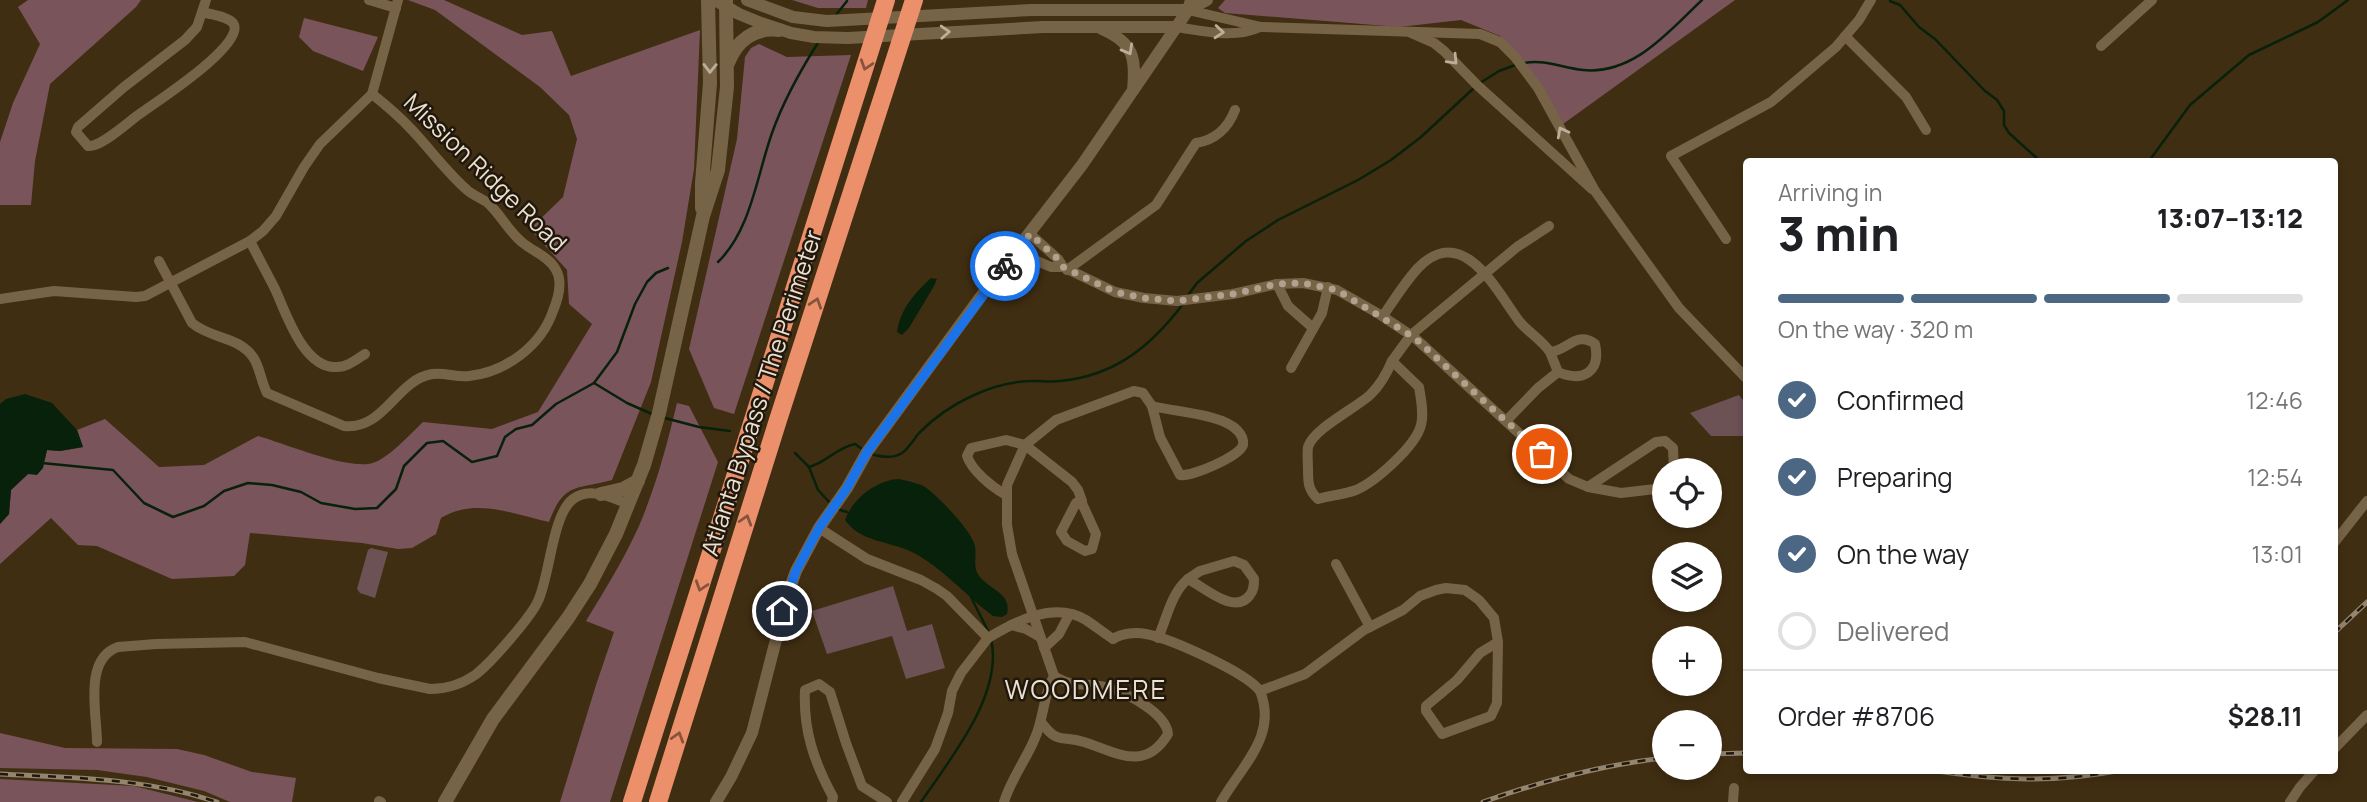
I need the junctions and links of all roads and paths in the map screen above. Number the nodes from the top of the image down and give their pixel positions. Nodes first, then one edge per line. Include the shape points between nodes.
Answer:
1 (206, 0) edge
2 (369, 0) edge
3 (708, 0) edge
4 (747, 0) edge
5 (886, 0) edge
6 (914, 0) edge
7 (1207, 0) edge
8 (1871, 0) edge
9 (2152, 0) edge
10 (723, 3) edge
11 (397, 4) edge
12 (1189, 5) edge
13 (203, 12) junction
14 (1095, 26) junction
15 (1176, 27) junction
16 (1261, 27) junction
17 (779, 30) junction
18 (1394, 30) junction
19 (1845, 36) junction
20 (2101, 46) dead end
21 (727, 64) junction
22 (1132, 91) junction
23 (372, 94) junction
24 (1235, 110) dead end
25 (1926, 130) dead end
26 (1595, 191) junction
27 (703, 216) junction
28 (1549, 226) dead end
29 (1030, 234) junction
30 (1726, 239) dead end
31 (250, 240) junction
32 (1016, 252) junction
33 (159, 261) dead end
34 (1065, 268) junction
35 (1485, 274) junction
36 (169, 282) junction
37 (1277, 284) junction
38 (1328, 287) junction
39 (0, 299) edge
40 (1383, 316) junction
41 (1313, 328) junction
42 (1411, 335) junction
43 (1550, 352) junction
44 (365, 354) dead end
45 (1392, 361) junction
46 (1291, 368) dead end
47 (1558, 372) junction
48 (1743, 375) edge
49 (1152, 406) junction
50 (1506, 421) junction
51 (1025, 445) junction
52 (1673, 458) edge
53 (638, 481) junction
54 (1588, 487) junction
55 (1652, 489) edge
56 (601, 494) junction
57 (1006, 495) junction
58 (1082, 501) junction
59 (2367, 501) edge
60 (629, 504) junction
61 (819, 528) junction
62 (2338, 538) edge
63 (1336, 564) dead end
64 (1188, 579) junction
65 (1034, 615) junction
66 (1069, 615) junction
67 (1010, 625) junction
68 (1370, 627) junction
69 (1041, 637) junction
70 (988, 638) junction
71 (1158, 638) junction
72 (1498, 642) junction
73 (1044, 649) junction
74 (1054, 676) junction
75 (1260, 691) junction
76 (2367, 715) edge
77 (1041, 722) junction
78 (97, 743) dead end
79 (2338, 745) edge
80 (2311, 774) edge
81 (1734, 789) dead end
82 (446, 802) edge
83 (632, 802) edge
84 (658, 802) edge
85 (716, 802) edge
86 (832, 802) edge
87 (887, 802) edge
88 (902, 802) edge
89 (1004, 802) edge
90 (1221, 802) edge
91 (1733, 802) edge
92 (2290, 802) edge

1 - 13 street
2 - 11 street
3 -> 27 main road via 710,72
4 - 12 street via 807,20 848,21
5 -> 83 highway, Atlanta Bypass / The Perimeter
84 -> 6 highway, Atlanta Bypass / The Perimeter
7 - 12 street
8 - 19 street
9 - 20 street
10 - 17 street
10 - 21 main road
11 - 23 street
12 - 15 street
12 - 16 street
13 - 13 street via 233,23 234,34 224,49 98,145 88,146 76,132 78,127 185,40
14 - 15 street
17 -> 14 street via 840,38
14 -> 22 street via 1127,44 1134,64
15 -> 16 street via 1223,33 1246,33
15 - 22 street
16 - 18 street
17 - 21 main road via 760,30 746,37
18 -> 26 street via 1415,34 1444,51
26 -> 18 street via 1538,88 1508,48 1480,34
19 - 25 street via 1906,97
19 - 30 street via 1771,102 1671,156
21 - 27 main road via 720,156
22 - 29 street
23 - 31 street via 320,144 276,216
23 - 36 street, Mission Ridge Road via 467,191 488,204 519,239 558,272 559,291 550,321 526,350 492,371 468,376 440,373 419,379 366,424 344,426 267,393 252,355 241,345 192,323
24 - 34 street via 1230,122 1210,141 1196,144 1156,205
26 - 48 street via 1679,308
27 - 53 main road via 659,413
28 - 35 street
29 - 32 street
29 - 34 street
31 - 36 street
31 - 44 street via 308,353 337,368
32 - 34 street
32 - 61 street via 867,452
33 - 36 street, Mission Ridge Road
34 - 37 street via 1115,292 1177,301
35 - 40 street via 1463,255 1447,252 1433,256 1413,274
35 - 42 street
35 - 43 street
36 - 39 street via 136,297 54,291
37 - 38 street
37 - 41 street via 1288,306
38 - 40 street
38 - 41 street
40 - 42 street
41 - 46 street
42 - 45 street
42 - 50 street
43 - 47 street
43 - 47 street via 1581,339 1595,344 1593,369 1574,376
45 - 45 street via 1373,392 1338,417 1308,447 1308,483 1318,499 1367,484 1404,452 1419,431 1419,387
47 - 50 street
49 - 49 street via 1222,420 1238,430 1243,445 1225,460 1180,475 1160,437
49 - 51 street via 1143,393 1134,391 1056,420
50 - 54 street via 1569,479
51 - 57 street
51 - 57 street via 998,441 976,446 967,456
51 - 58 street via 1066,475
52 - 54 street via 1673,448 1665,441 1656,442
53 - 56 main road
53 - 60 main road
54 - 55 street via 1621,493
56 - 60 street
56 - 78 street via 579,496 565,507 538,602 511,637 463,682 444,689 419,687 234,641 118,648 104,657 95,673
57 - 65 street via 1012,554
58 - 58 street via 1096,534 1092,549 1085,551 1061,532 1076,503
59 - 62 street
60 - 82 main road via 582,598 498,712
61 - 70 street via 867,559 937,589
61 - 85 street via 788,593 752,733
63 - 68 street
64 - 64 street via 1235,603 1252,593 1255,582 1244,565 1234,561
64 - 71 street via 1169,608
65 - 66 street
65 - 67 street
65 - 69 street
66 - 71 street via 1084,619 1113,639 1124,634
66 - 73 street
67 - 69 street
67 - 70 street
68 - 72 street via 1420,596 1457,588 1471,593 1492,615
68 - 75 street via 1304,674
69 - 73 street
70 - 88 street via 961,673 935,749
71 - 75 street via 1229,668
72 - 72 street via 1480,653 1426,706 1443,734 1492,716 1497,703
73 - 74 street
74 - 77 street
74 - 77 street via 1070,684 1108,687 1127,696 1163,719 1168,734 1154,751 1128,757 1051,735
75 - 90 street via 1266,716 1262,736
76 - 79 street
77 - 89 street
80 - 92 street
81 - 91 street
86 - 87 street via 811,751 805,720 805,690 819,684 830,691 862,786

